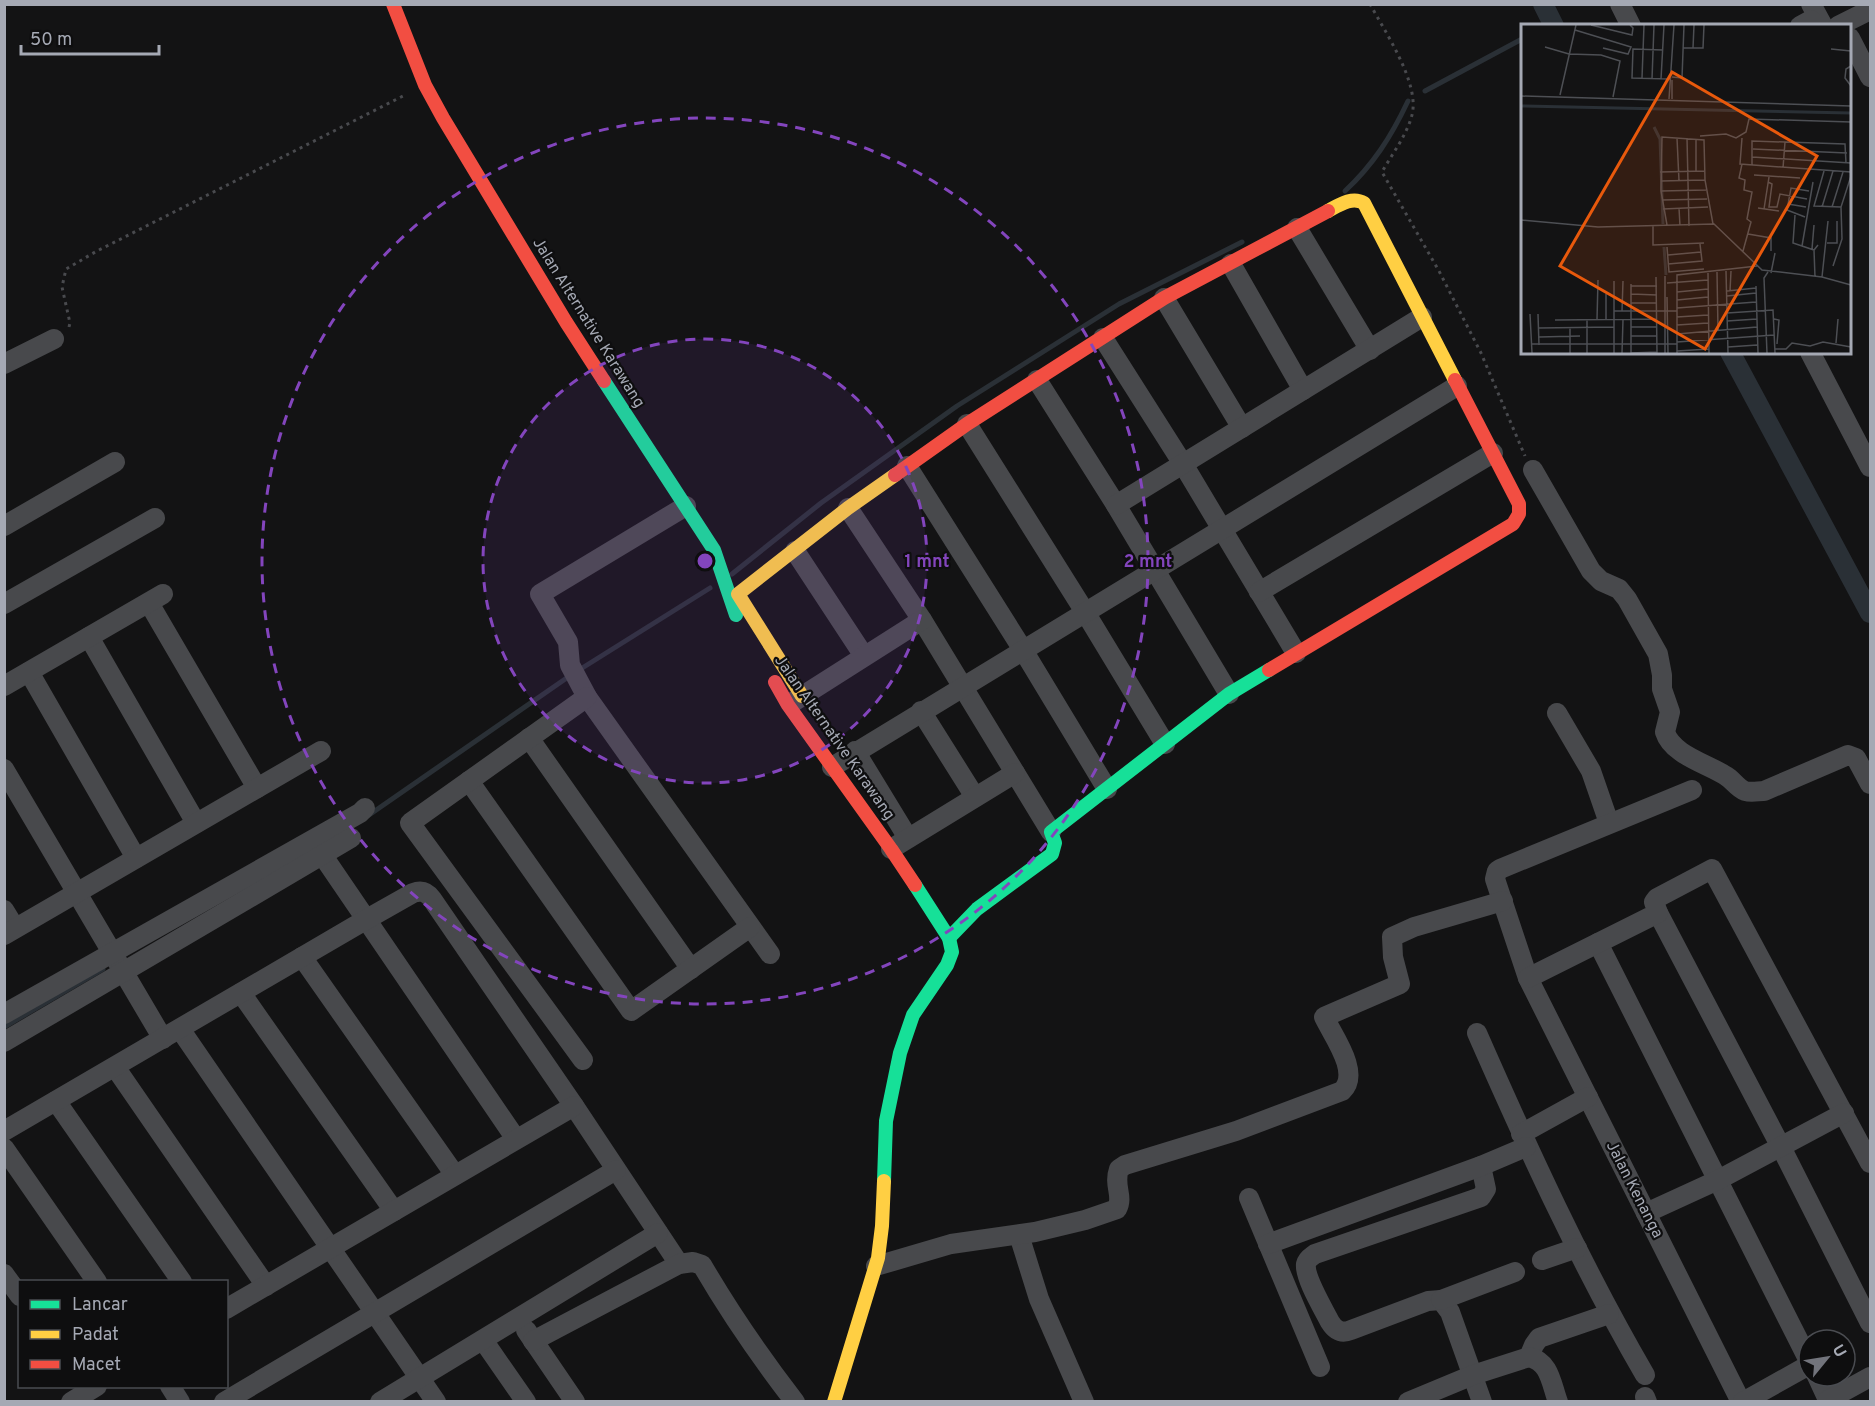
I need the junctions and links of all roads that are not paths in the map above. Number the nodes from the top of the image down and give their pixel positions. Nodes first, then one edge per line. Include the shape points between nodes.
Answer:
1 (393, 4) edge
2 (1620, 4) edge
3 (1811, 4) edge
4 (1870, 10) edge
5 (1630, 24) edge
6 (1822, 24) edge
7 (1844, 24) edge
8 (1851, 40) edge
9 (1870, 77) edge
10 (1297, 228) junction
11 (1231, 264) junction
12 (1164, 298) junction
13 (1422, 317) junction
14 (1103, 338) junction
15 (54, 339) road end
16 (1370, 350) junction
17 (1811, 354) edge
18 (4, 364) edge
19 (1037, 380) junction
20 (1457, 386) junction
21 (1303, 390) junction
22 (967, 424) junction
23 (1242, 428) junction
24 (1493, 453) junction
25 (115, 462) dead end
26 (1183, 464) junction
27 (907, 466) junction
28 (1870, 467) edge
29 (1533, 470) road end
30 (1116, 505) junction
31 (686, 506) junction
32 (848, 508) junction
33 (155, 518) dead end
34 (4, 526) edge
35 (1222, 529) junction
36 (795, 551) junction
37 (1155, 570) junction
38 (1259, 592) junction
39 (4, 604) edge
40 (1085, 612) junction
41 (922, 620) junction
42 (743, 629) dead end
43 (89, 637) junction
44 (1023, 650) junction
45 (1296, 653) junction
46 (864, 656) junction
47 (28, 672) junction
48 (769, 674) dead end
49 (4, 686) edge
50 (962, 686) junction
51 (1228, 694) junction
52 (587, 697) junction
53 (795, 700) junction
54 (921, 711) junction
55 (1557, 713) dead end
56 (529, 738) junction
57 (1165, 744) junction
58 (321, 751) dead end
59 (855, 751) junction
60 (832, 767) junction
61 (4, 769) edge
62 (1015, 772) junction
63 (469, 781) junction
64 (1870, 784) edge
65 (257, 788) junction
66 (1107, 789) junction
67 (1692, 790) dead end
68 (975, 797) junction
69 (365, 808) dead end
70 (196, 823) junction
71 (1609, 823) junction
72 (1051, 832) junction
73 (351, 837) dead end
74 (908, 838) junction
75 (891, 849) junction
76 (323, 856) junction
77 (136, 858) junction
78 (77, 892) junction
79 (1503, 901) junction
80 (4, 910) edge
81 (1658, 913) junction
82 (367, 919) junction
83 (750, 927) junction
84 (10, 932) edge
85 (949, 938) junction
86 (1598, 943) junction
87 (112, 952) junction
88 (770, 954) dead end
89 (302, 957) junction
90 (691, 969) junction
91 (124, 972) junction
92 (1528, 978) junction
93 (241, 993) junction
94 (4, 1014) edge
95 (1477, 1033) dead end
96 (171, 1034) junction
97 (4, 1042) edge
98 (583, 1060) dead end
99 (115, 1067) junction
100 (1588, 1097) junction
101 (56, 1101) junction
102 (574, 1106) junction
103 (1844, 1113) junction
104 (4, 1131) edge
105 (516, 1139) junction
106 (1524, 1140) junction
107 (4, 1148) edge
108 (1781, 1148) junction
109 (1870, 1163) edge
110 (1481, 1166) junction
111 (616, 1170) junction
112 (455, 1175) junction
113 (1718, 1180) junction
114 (1249, 1198) dead end
115 (394, 1211) junction
116 (1646, 1213) junction
117 (658, 1233) junction
118 (1019, 1235) junction
119 (1268, 1244) junction
120 (330, 1248) junction
121 (1577, 1248) junction
122 (1542, 1260) dead end
123 (679, 1264) junction
124 (876, 1266) junction
125 (1515, 1272) dead end
126 (4, 1274) edge
127 (96, 1280) edge
128 (181, 1280) edge
129 (266, 1286) junction
130 (18, 1293) edge
131 (1441, 1300) junction
132 (228, 1308) edge
133 (375, 1313) junction
134 (1609, 1314) junction
135 (518, 1318) junction
136 (1870, 1323) edge
137 (1797, 1339) edge
138 (483, 1340) junction
139 (533, 1341) junction
140 (1529, 1357) junction
141 (1320, 1367) dead end
142 (1797, 1370) edge
143 (1473, 1375) junction
144 (1645, 1375) dead end
145 (1870, 1377) edge
146 (420, 1378) junction
147 (171, 1388) edge
148 (180, 1401) edge
149 (224, 1401) edge
150 (381, 1401) edge
151 (436, 1401) edge
152 (526, 1401) edge
153 (575, 1401) edge
154 (795, 1401) edge
155 (834, 1401) edge
156 (1084, 1401) edge
157 (1408, 1401) edge
158 (1482, 1401) edge
159 (1558, 1401) edge
160 (1742, 1401) edge
161 (1829, 1401) edge

1 - 31 street, Jalan Alternative Karawang via 425,85 443,118 566,322
2 - 5 street
3 - 6 street
4 - 7 street
8 - 9 street
10 - 11 street
10 - 13 street via 1354,199 1361,201
10 - 16 street
11 - 12 street
11 - 21 street
12 - 14 street
12 - 23 street
13 - 16 street
13 - 20 street
14 - 19 street
14 - 26 street
15 - 18 street
16 - 21 street
17 - 28 street
19 - 22 street
19 - 30 street
20 - 24 street
20 - 35 street
21 - 23 street
22 - 27 street
22 - 40 street
23 - 26 street
24 - 38 street
24 - 45 street via 1519,504 1513,524
25 - 34 street
26 - 30 street
26 - 35 street
27 - 32 street
27 - 44 street
29 - 64 street via 1591,571 1601,581 1619,589 1658,654 1662,689 1670,712 1665,732 1671,742 1751,792 1764,791 1848,755 1856,758
30 - 37 street
31 - 42 street, Jalan Alternative Karawang via 718,558 729,601
31 - 52 street via 540,594 568,642 573,671
32 - 36 street
32 - 41 street
33 - 39 street
35 - 37 street
35 - 38 street
36 - 46 street
36 - 53 street via 738,594
37 - 40 street
37 - 51 street
38 - 45 street
40 - 44 street
40 - 57 street
41 - 46 street
41 - 50 street
43 - 47 street
43 - 65 street via 156,598
43 - 70 street
44 - 50 street
44 - 66 street
45 - 51 street
46 - 53 street
47 - 49 street
47 - 77 street
48 - 53 street, Jalan Alternative Karawang
50 - 54 street
50 - 62 street
51 - 57 street
52 - 56 street
52 - 83 street
53 - 60 street, Jalan Alternative Karawang
54 - 59 street
54 - 68 street
55 - 71 street via 1591,771
56 - 63 street
56 - 90 street
57 - 66 street
58 - 65 street
59 - 60 street
59 - 74 street
60 - 75 street, Jalan Alternative Karawang
61 - 78 street
62 - 68 street
62 - 72 street
63 - 90 street via 631,1011
63 - 98 street via 410,823
65 - 70 street
66 - 72 street
67 - 71 street
68 - 74 street
69 - 87 street
70 - 77 street
71 - 79 street, Jalan Kenanga via 1497,871 1495,879
72 - 85 street via 1052,854 977,909
73 - 76 street
74 - 75 street
75 - 85 street, Jalan Alternative Karawang
76 - 82 street
76 - 91 street
77 - 78 street
78 - 84 street
78 - 87 street
79 - 92 street, Jalan Kenanga
79 - 118 street via 1392,937 1400,984 1324,1017 1350,1077 1342,1091 1236,1131 1125,1165 1116,1176 1121,1200 1118,1209
80 - 84 street
81 - 86 street
81 - 103 street via 1654,902 1657,898 1713,870
81 - 108 street
82 - 89 street
82 - 102 street via 418,891 429,895
82 - 105 street
83 - 88 street
83 - 90 street
85 - 124 street via 952,956 913,1015 900,1053 886,1121 882,1226
86 - 92 street
86 - 113 street
87 - 91 street
87 - 94 street
89 - 93 street
89 - 112 street
91 - 96 street
91 - 97 street
92 - 100 street, Jalan Kenanga
93 - 96 street
93 - 115 street
95 - 106 street
96 - 99 street
96 - 120 street
99 - 101 street
99 - 129 street
100 - 106 street
100 - 116 street, Jalan Kenanga
101 - 104 street
101 - 128 street
102 - 105 street
102 - 111 street
103 - 108 street
103 - 109 street
105 - 112 street
106 - 110 street
106 - 121 street
107 - 127 street
108 - 113 street
108 - 136 street
110 - 119 street
110 - 131 street via 1486,1189 1481,1197 1316,1254 1306,1263 1330,1322 1342,1332 1428,1301
111 - 117 street
111 - 133 street
112 - 115 street
113 - 116 street
113 - 137 street
114 - 119 street
115 - 120 street
116 - 160 street, Jalan Kenanga
117 - 123 street
117 - 135 street
118 - 124 street via 951,1244
118 - 156 street via 1039,1299
119 - 141 street
120 - 129 street
120 - 133 street
121 - 122 street
121 - 134 street
123 - 139 street
123 - 154 street via 702,1265 769,1369
124 - 155 street
125 - 131 street
126 - 130 street
129 - 132 street
131 - 143 street via 1450,1312
133 - 146 street
133 - 149 street
134 - 140 street via 1539,1338
134 - 144 street
135 - 138 street
135 - 139 street
138 - 146 street
138 - 152 street
139 - 153 street
140 - 143 street
140 - 159 street via 1546,1367
142 - 160 street
143 - 157 street
143 - 158 street
145 - 161 street
146 - 150 street
146 - 151 street
147 - 148 street

